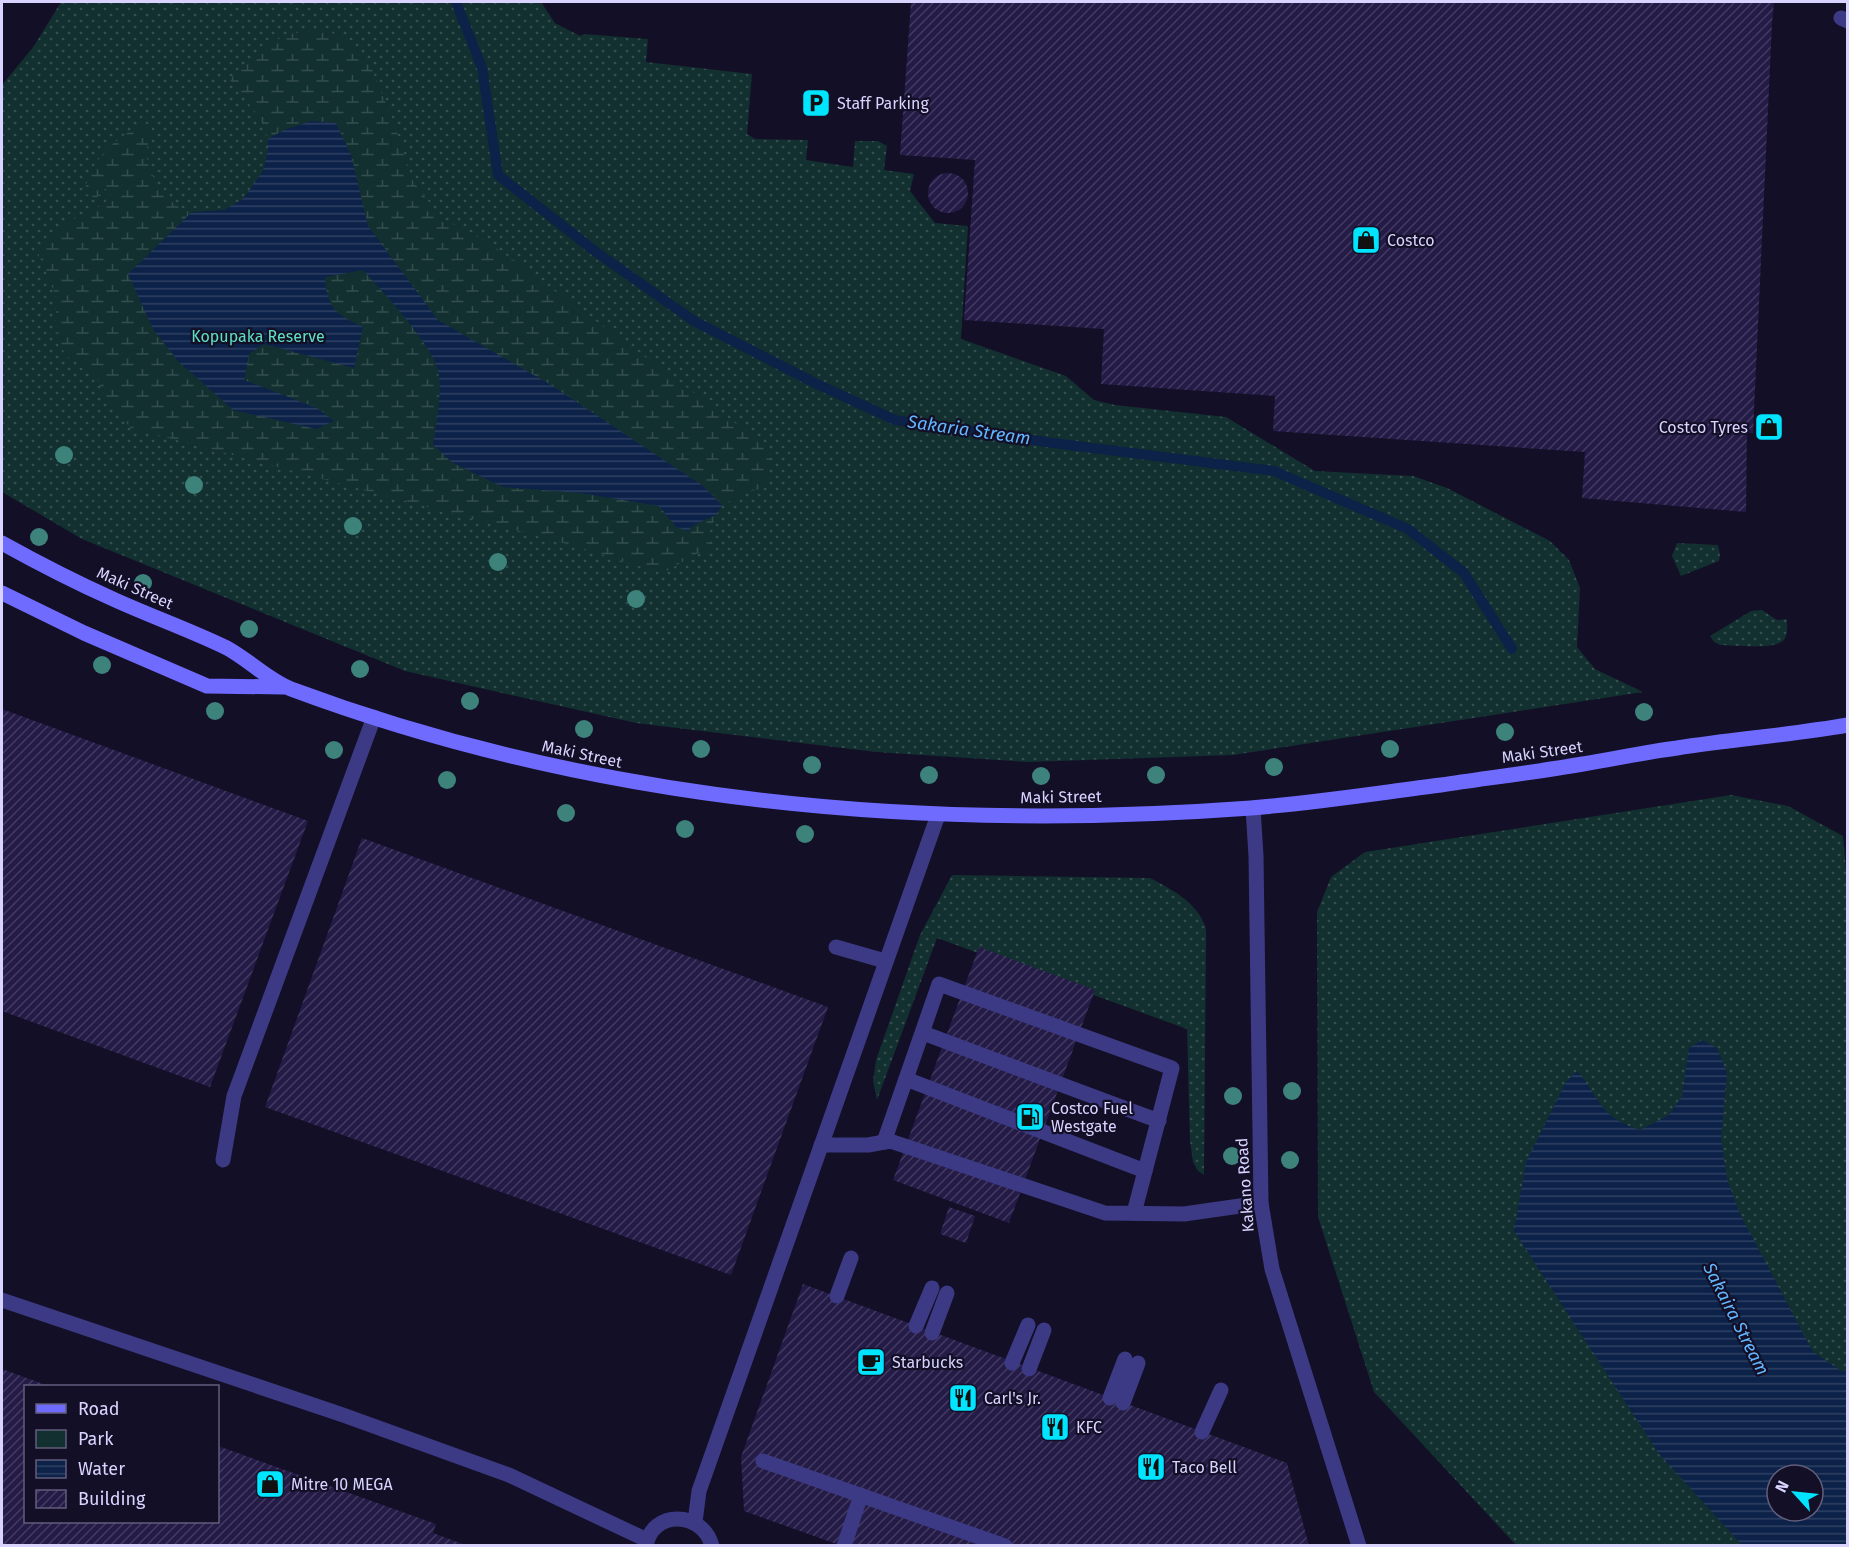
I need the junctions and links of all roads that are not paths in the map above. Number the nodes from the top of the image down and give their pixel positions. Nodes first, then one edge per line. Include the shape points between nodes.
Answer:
1 (2, 543) edge
2 (2, 593) edge
3 (284, 687) junction
4 (374, 717) junction
5 (1848, 725) edge
6 (1253, 808) junction
7 (938, 815) junction
8 (836, 947) dead end
9 (885, 961) junction
10 (923, 1033) junction
11 (906, 1079) junction
12 (1159, 1120) junction
13 (884, 1142) junction
14 (821, 1145) junction
15 (223, 1160) dead end
16 (1145, 1171) junction
17 (1261, 1203) junction
18 (1134, 1213) junction
19 (851, 1258) dead end
20 (932, 1288) dead end
21 (947, 1293) dead end
22 (837, 1296) dead end
23 (2, 1300) edge
24 (1028, 1325) dead end
25 (916, 1326) dead end
26 (1044, 1330) dead end
27 (932, 1333) dead end
28 (1131, 1361) dead end
29 (1012, 1363) dead end
30 (1029, 1369) dead end
31 (1221, 1390) dead end
32 (1117, 1400) dead end
33 (1202, 1432) dead end
34 (763, 1461) dead end
35 (861, 1496) junction
36 (695, 1522) junction
37 (646, 1543) edge
38 (712, 1545) edge
39 (844, 1545) edge
40 (1005, 1545) edge
41 (1359, 1545) edge

1 - 3 street, Maki Street via 109,597 230,650
2 - 3 street, Maki Street via 207,686
3 - 4 street, Maki Street
4 - 7 street, Maki Street via 478,749 664,788
4 - 15 street via 234,1096
5 - 6 street, Maki Street via 1406,790
6 - 7 street, Maki Street via 1120,814
6 - 17 street, Kakano Road
7 - 9 street
8 - 9 street
9 - 14 street
10 - 11 street
10 - 12 street
10 - 12 street via 939,984 1172,1068
11 - 13 street
11 - 16 street
12 - 16 street
13 - 14 street
13 - 18 street via 1105,1213
14 - 36 street via 699,1491
16 - 18 street
17 - 18 street via 1184,1214
17 - 41 street, Kakano Road via 1272,1269
19 - 22 street
20 - 25 street
21 - 27 street
23 - 37 street via 509,1475
24 - 29 street
26 - 30 street
28 - 32 street
31 - 33 street
34 - 35 street
35 - 39 street
35 - 40 street
36 - 37 street via 684,1518 662,1522
36 - 38 street via 704,1529

